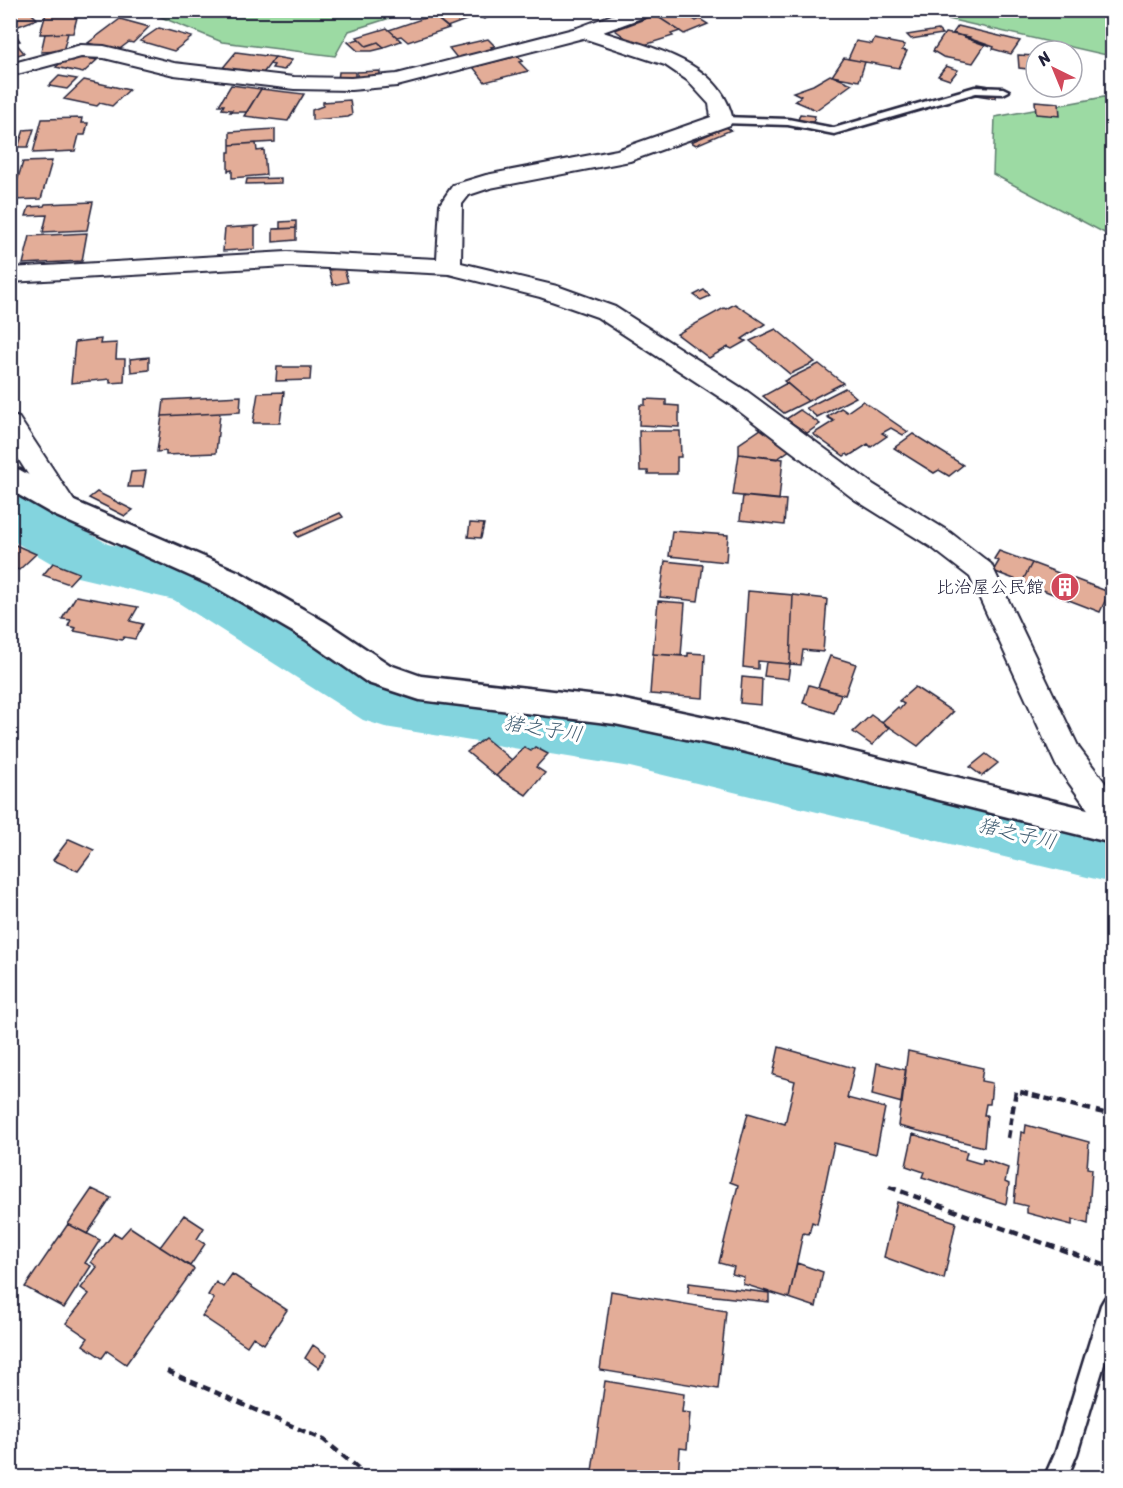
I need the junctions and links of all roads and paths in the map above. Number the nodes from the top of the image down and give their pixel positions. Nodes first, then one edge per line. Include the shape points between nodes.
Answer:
1 (645, 10) edge
2 (584, 32) junction
3 (10, 70) edge
4 (1003, 91) dead end
5 (722, 120) junction
6 (448, 267) junction
7 (10, 274) edge
8 (10, 424) edge
9 (10, 477) edge
10 (64, 508) junction
11 (1113, 816) edge
12 (1113, 829) edge
13 (1113, 1115) edge
14 (1008, 1138) dead end
15 (889, 1187) dead end
16 (1113, 1268) edge
17 (1113, 1305) edge
18 (167, 1371) dead end
19 (370, 1478) edge
20 (1055, 1478) edge

1 - 2 street
2 - 3 street via 397,80 351,84 294,83 174,69 104,52 81,51
2 - 5 street via 672,61 694,76 719,103
4 - 5 lane via 975,90 834,131 788,122
5 - 6 street via 622,156 461,190 451,204
6 - 7 street via 287,259
6 - 11 street via 548,291 606,312 739,398 864,492 941,540 981,571 1067,756
8 - 10 street
9 - 10 street
10 - 12 street via 228,580 316,631 379,674 420,688 615,711
13 - 14 path via 1016,1091
15 - 16 path
17 - 20 lane
18 - 19 path via 324,1440

